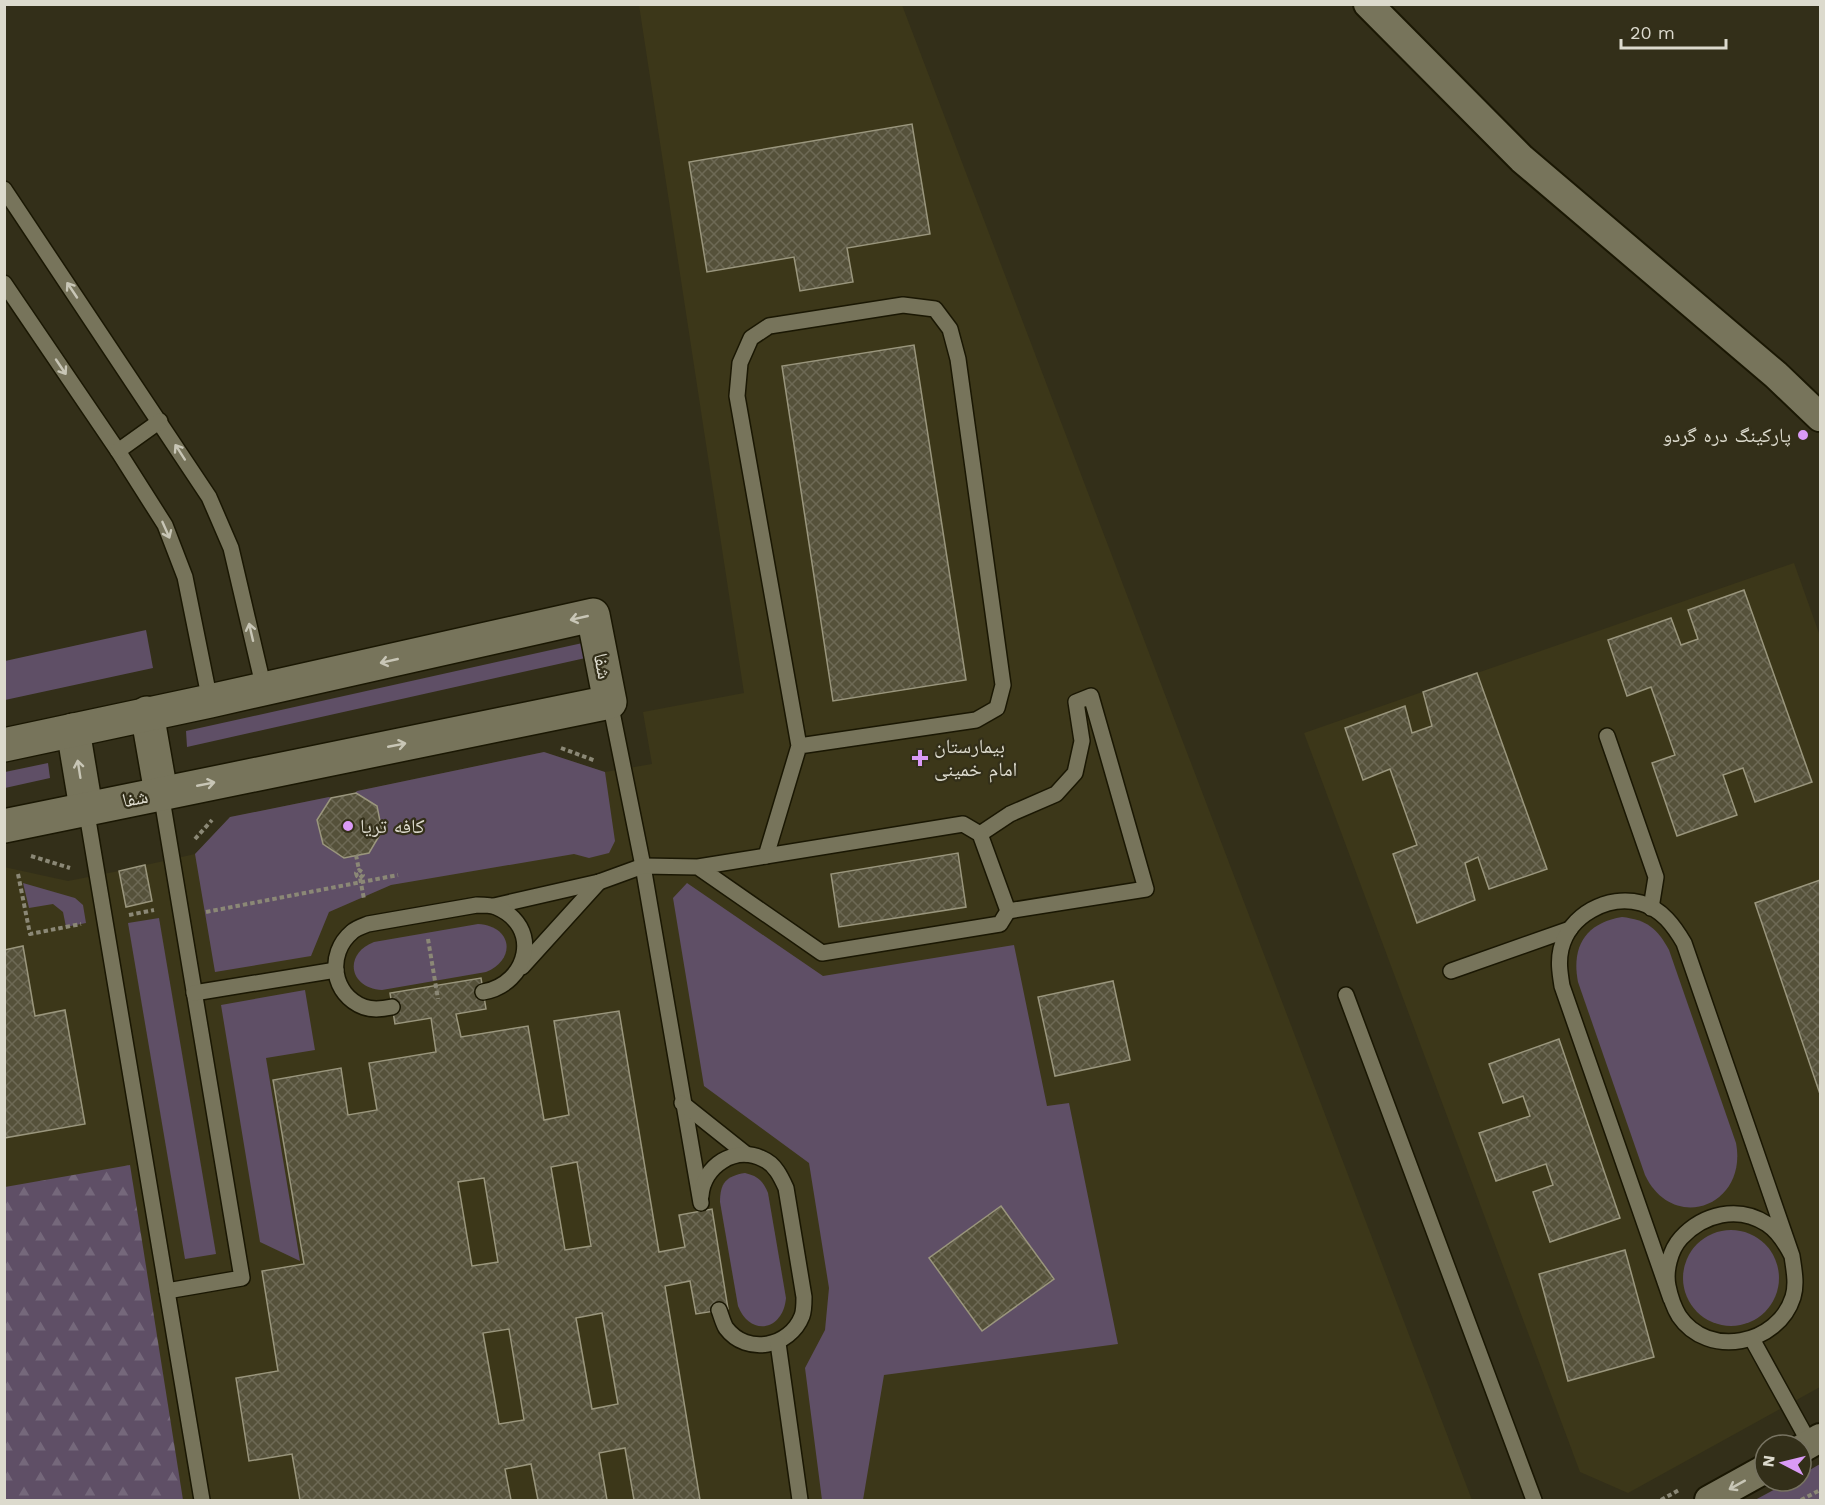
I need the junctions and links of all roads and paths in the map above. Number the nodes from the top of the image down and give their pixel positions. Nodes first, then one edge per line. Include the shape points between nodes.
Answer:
1 (1368, 4) edge
2 (4, 189) edge
3 (4, 283) edge
4 (1821, 417) edge
5 (160, 421) junction
6 (118, 452) junction
7 (264, 689) junction
8 (210, 701) junction
9 (610, 702) junction
10 (147, 714) junction
11 (73, 730) junction
12 (1607, 736) dead end
13 (4, 745) edge
14 (799, 746) junction
15 (160, 793) junction
16 (86, 808) junction
17 (4, 826) edge
18 (981, 834) junction
19 (25, 855) dead end
20 (356, 855) dead end
21 (766, 856) junction
22 (95, 863) junction
23 (643, 866) junction
24 (698, 867) junction
25 (359, 870) dead end
26 (18, 874) dead end
27 (398, 875) dead end
28 (599, 882) junction
29 (494, 906) junction
30 (1652, 908) junction
31 (180, 911) junction
32 (1008, 911) junction
33 (424, 915) junction
34 (104, 920) junction
35 (66, 927) dead end
36 (1570, 929) junction
37 (520, 969) junction
38 (336, 970) junction
39 (1450, 971) dead end
40 (483, 992) dead end
41 (194, 993) junction
42 (1346, 995) dead end
43 (438, 999) dead end
44 (392, 1007) dead end
45 (682, 1103) junction
46 (746, 1154) junction
47 (1792, 1256) junction
48 (167, 1291) junction
49 (1671, 1299) junction
50 (719, 1310) dead end
51 (1752, 1339) junction
52 (778, 1343) junction
53 (1804, 1433) edge
54 (1753, 1476) edge
55 (1821, 1490) edge
56 (202, 1500) edge
57 (800, 1500) edge
58 (1534, 1500) edge
59 (1708, 1500) edge
60 (1801, 1500) edge

1 - 4 street via 1522,159
5 -> 2 lane
3 -> 6 lane
5 - 6 lane
7 -> 5 lane via 231,548 209,497
6 -> 8 lane via 165,525 185,577
7 - 8 street, شفا
9 -> 7 street, شفا via 593,615
8 - 10 street, شفا
15 -> 9 street, شفا
9 - 23 lane
10 - 11 street, شفا
10 - 15 street
11 - 13 street, شفا
16 -> 11 street
12 - 30 lane via 1656,877
14 - 14 lane via 737,396 740,363 751,338 770,326 903,304 935,309 950,329 957,359 1003,685 997,708 976,720
14 - 21 lane
15 - 16 street, شفا
15 - 31 lane
16 - 17 street, شفا
16 - 22 lane
18 - 21 lane via 963,824
18 - 32 lane
18 - 32 lane via 1010,814 1056,794 1075,773 1082,741 1076,702 1091,696 1146,889
19 - 22 path via 69,868
20 - 25 path
21 - 24 lane
22 - 34 lane
23 - 24 lane
23 - 28 lane
23 - 45 lane
24 - 32 lane via 822,953 1000,924
26 - 35 path via 30,934
27 - 31 path
28 - 29 lane
28 - 37 lane
29 - 33 lane via 477,905
29 - 37 lane via 511,916 522,931 525,950
30 - 36 lane via 1622,901 1602,904 1584,914
30 - 47 lane via 1675,927 1684,943
31 - 34 path
31 - 41 lane
33 - 38 lane via 353,930 340,945
33 - 43 path
34 - 48 lane
36 - 39 lane
36 - 49 lane via 1561,947 1562,986
37 - 40 lane via 507,983
38 - 41 lane
38 - 44 lane via 338,983 349,999 366,1008
41 - 48 lane via 242,1278
42 - 58 lane
45 - 46 lane
45 - 46 lane via 701,1207 702,1185 711,1168 727,1157
46 - 52 lane via 764,1159 779,1172 786,1188 804,1297 803,1314 794,1331
47 - 49 lane via 1768,1224 1730,1213 1710,1217 1678,1241 1667,1279
47 - 51 lane via 1796,1276 1793,1297 1784,1315
48 - 56 lane
49 - 51 lane via 1680,1317 1712,1340
50 - 52 lane via 726,1328 740,1341 759,1346
51 - 53 lane
52 - 57 lane
54 -> 59 street
55 - 60 path

